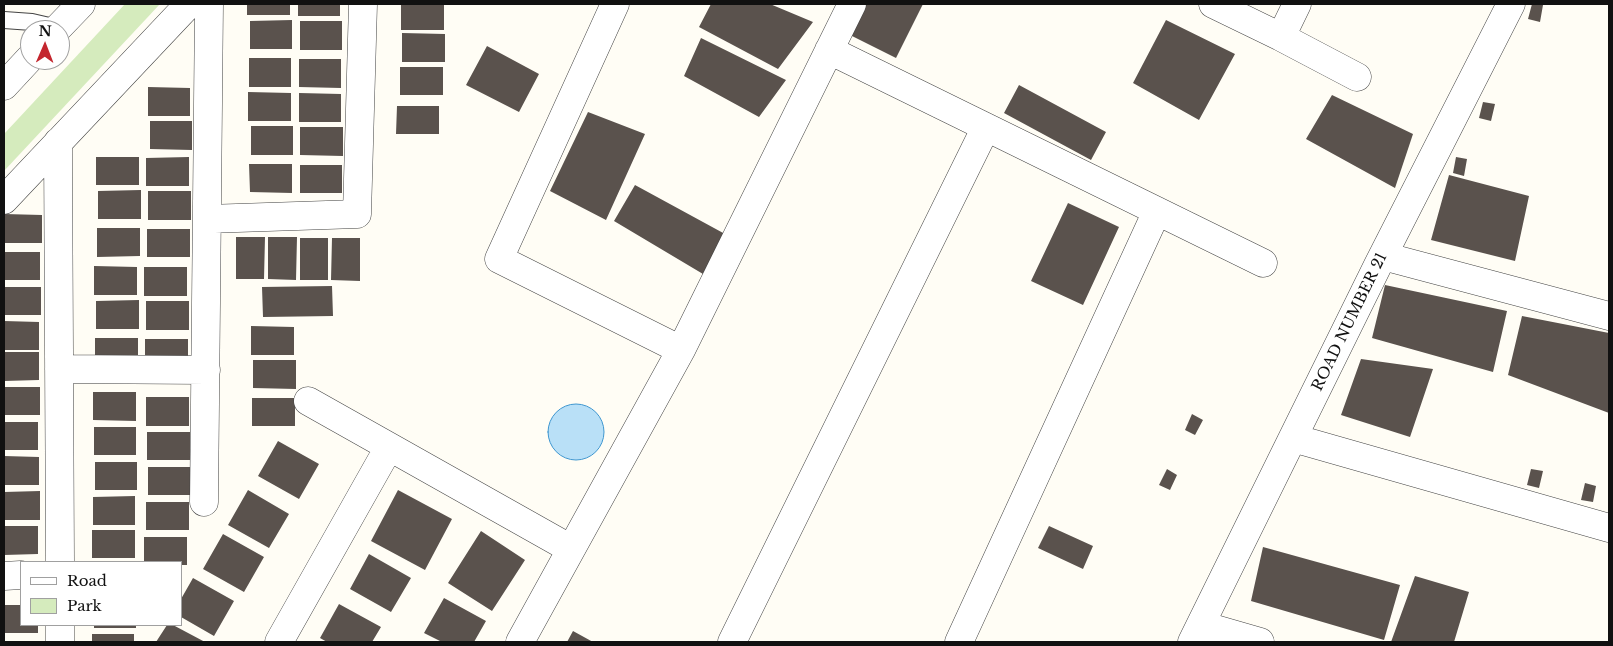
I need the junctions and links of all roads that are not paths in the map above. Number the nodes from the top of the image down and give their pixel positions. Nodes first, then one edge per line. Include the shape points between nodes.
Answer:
1 (81, 4) edge
2 (189, 4) edge
3 (209, 4) edge
4 (363, 4) edge
5 (615, 4) edge
6 (852, 4) edge
7 (1213, 4) edge
8 (1297, 4) edge
9 (1511, 4) edge
10 (4, 20) edge
11 (66, 20) edge
12 (20, 21) edge
13 (1281, 37) junction
14 (829, 50) junction
15 (20, 69) edge
16 (1356, 76) dead end
17 (4, 86) edge
18 (986, 127) junction
19 (58, 142) junction
20 (4, 200) edge
21 (1157, 211) junction
22 (207, 219) junction
23 (1383, 256) junction
24 (1263, 263) dead end
25 (1609, 316) edge
26 (681, 350) junction
27 (59, 369) junction
28 (206, 370) junction
29 (308, 401) dead end
30 (1293, 438) junction
31 (389, 447) junction
32 (204, 502) dead end
33 (1609, 528) edge
34 (571, 549) junction
35 (60, 561) edge
36 (20, 575) edge
37 (4, 576) edge
38 (60, 626) edge
39 (1196, 633) edge
40 (60, 642) edge
41 (279, 642) edge
42 (520, 642) edge
43 (732, 642) edge
44 (960, 642) edge
45 (1260, 642) edge

1 - 11 street
2 - 19 street
3 - 22 street
4 - 22 street via 357,214
5 - 26 street via 498,259
6 - 14 street
7 - 13 street
8 - 13 street
9 - 23 street, ROAD NUMBER 21
10 - 12 lane
13 - 16 street
14 - 18 street
14 - 26 street
15 - 17 street
18 - 21 street
18 - 43 street
19 - 20 street
19 - 27 street
21 - 24 street
21 - 44 street
22 - 28 street
23 - 25 street
23 - 30 street, ROAD NUMBER 21
26 - 34 street
27 - 28 street
27 - 35 street
28 - 32 street
29 - 31 street
30 - 33 street
30 - 39 street, ROAD NUMBER 21
31 - 34 street
31 - 41 street
34 - 42 street
36 - 37 street
38 - 40 street
39 - 45 street

